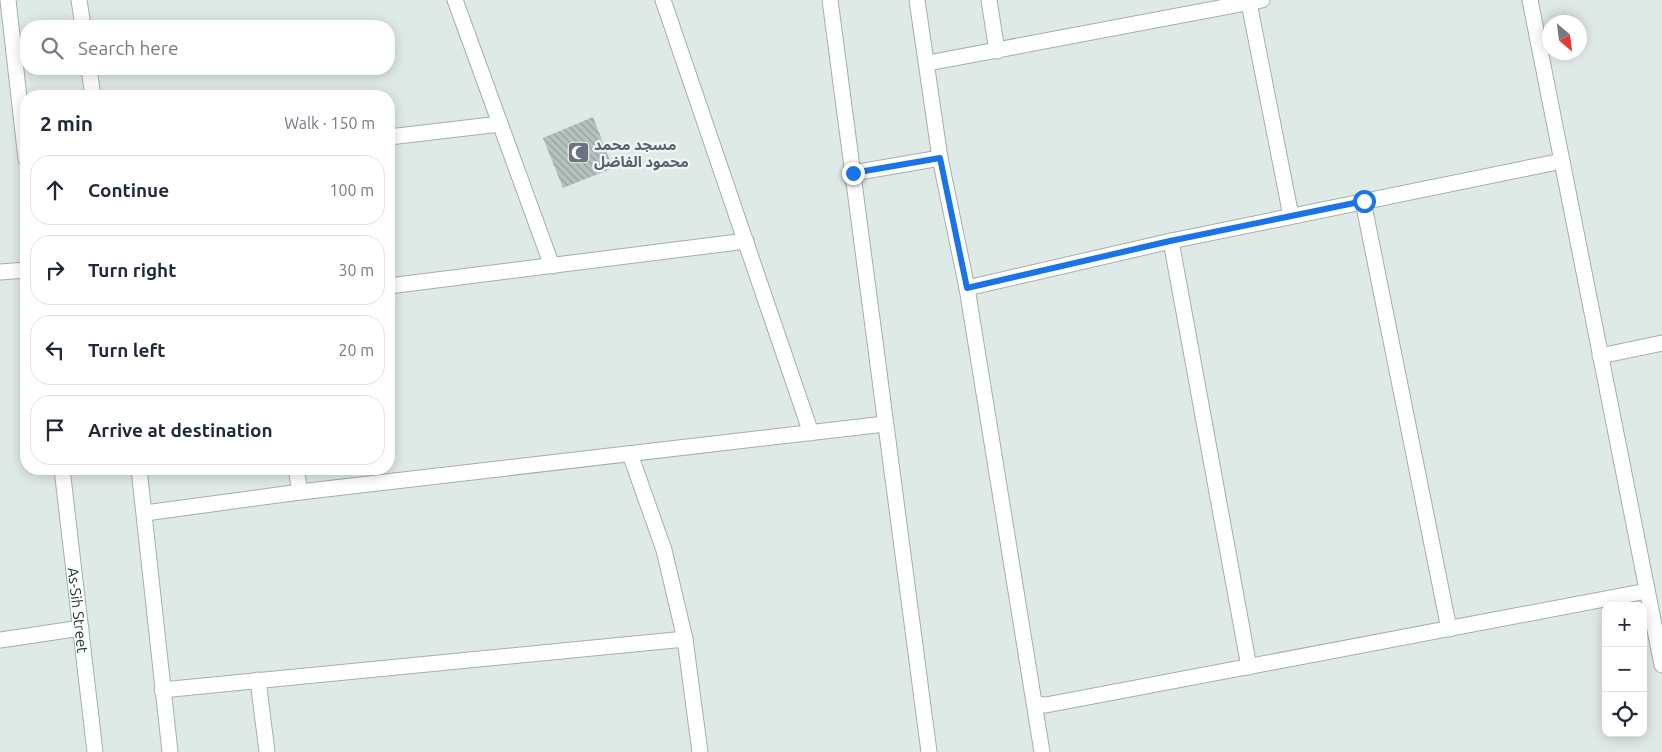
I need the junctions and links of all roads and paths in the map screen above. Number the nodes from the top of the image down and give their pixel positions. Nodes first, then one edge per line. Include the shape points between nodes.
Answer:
1 (8, 0) edge
2 (80, 0) edge
3 (455, 0) edge
4 (663, 0) edge
5 (830, 0) edge
6 (917, 0) edge
7 (989, 0) edge
8 (1530, 0) edge
9 (1245, 2) edge
10 (82, 20) edge
11 (997, 51) junction
12 (928, 63) junction
13 (90, 75) edge
14 (92, 90) edge
15 (20, 106) edge
16 (500, 124) junction
17 (395, 136) edge
18 (940, 158) junction
19 (1562, 161) junction
20 (853, 173) junction
21 (1364, 201) junction
22 (1291, 216) junction
23 (746, 241) junction
24 (1170, 241) junction
25 (552, 266) junction
26 (20, 270) edge
27 (0, 272) edge
28 (395, 285) edge
29 (967, 288) junction
30 (1662, 343) edge
31 (1600, 356) junction
32 (885, 424) junction
33 (811, 433) junction
34 (630, 454) junction
35 (63, 475) edge
36 (140, 475) edge
37 (297, 475) edge
38 (300, 492) junction
39 (145, 513) junction
40 (1647, 591) junction
41 (81, 628) junction
42 (1448, 629) junction
43 (685, 639) junction
44 (0, 640) edge
45 (1662, 665) edge
46 (1249, 667) junction
47 (258, 680) junction
48 (162, 690) junction
49 (1036, 704) junction
50 (95, 752) edge
51 (170, 752) edge
52 (267, 752) edge
53 (700, 752) edge
54 (928, 752) edge
55 (1042, 752) edge

1 - 15 street
2 - 10 street
3 - 16 street
4 - 23 street
5 - 20 street
6 - 12 street
7 - 11 street
8 - 19 street
9 - 11 street
9 - 22 street
11 - 12 street
12 - 18 street
13 - 14 street
16 - 17 street
16 - 25 street
18 - 20 street
18 - 29 street
19 - 21 street
19 - 31 street
20 - 32 street
21 - 22 street
21 - 42 street
22 - 24 street
23 - 25 street
23 - 33 street
24 - 29 street
24 - 46 street
25 - 28 street
26 - 27 street
29 - 49 street
30 - 31 street
31 - 40 street
32 - 33 street
32 - 54 street
33 - 34 street
34 - 38 street
34 - 43 street via 664,550
35 - 41 street, As-Sih Street
36 - 39 street
37 - 38 street
38 - 39 street
39 - 48 street
40 - 42 street
40 - 45 street
41 - 44 street
41 - 50 street, As-Sih Street
42 - 46 street
43 - 47 street
43 - 53 street
46 - 49 street via 1046,705
47 - 48 street
47 - 52 street
48 - 51 street
49 - 55 street

